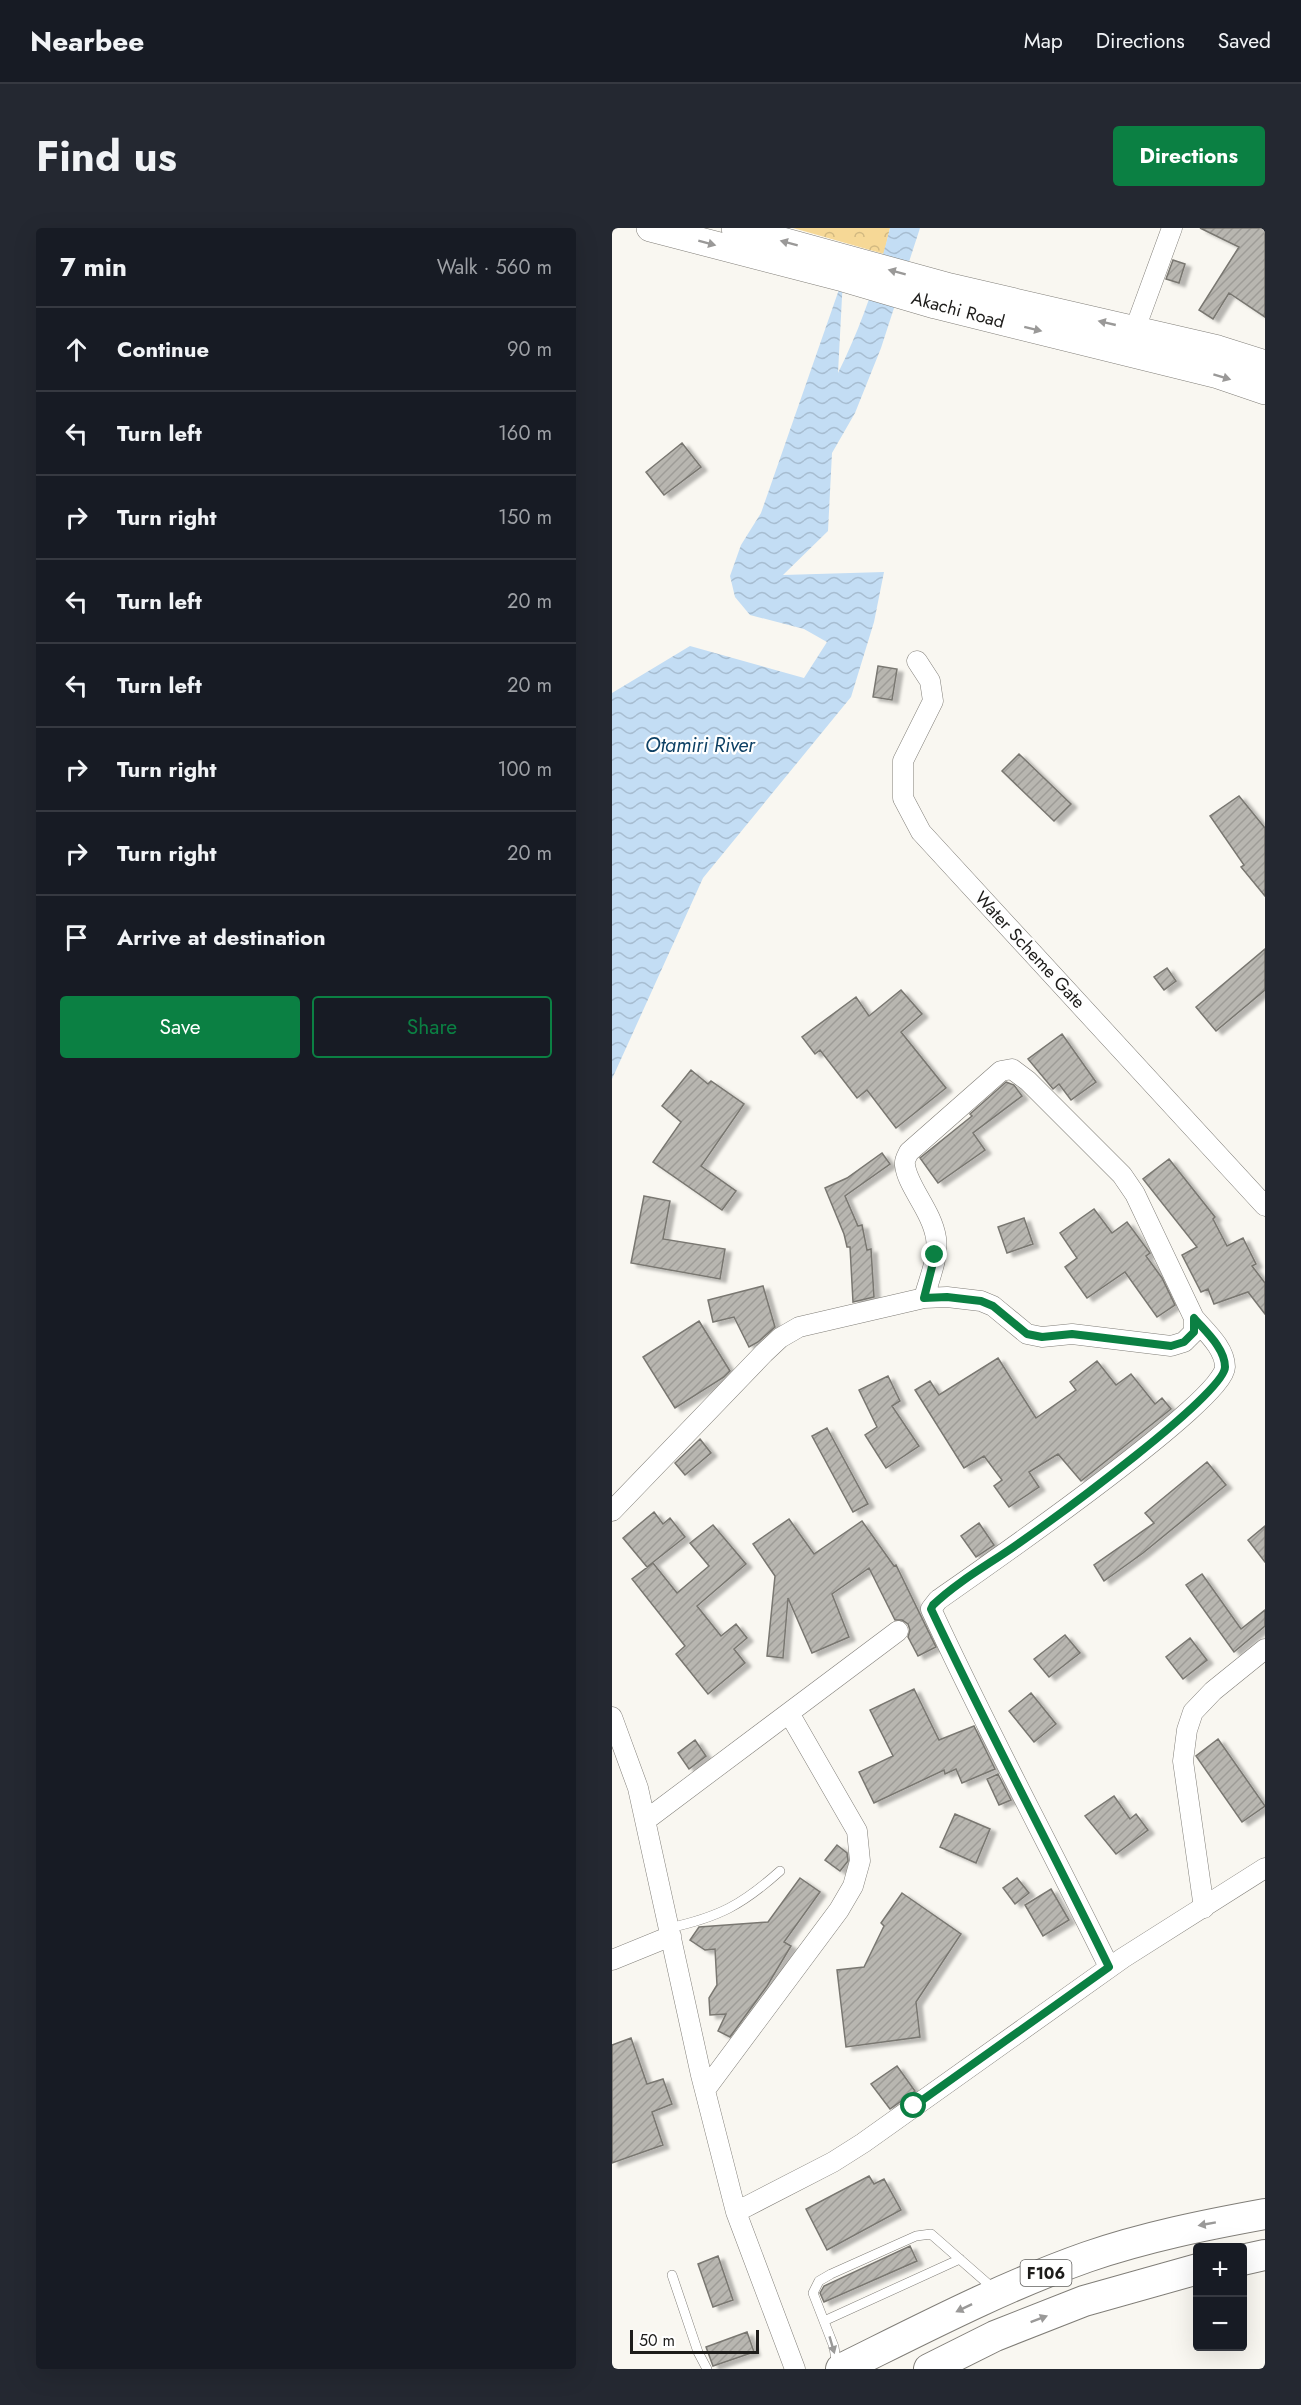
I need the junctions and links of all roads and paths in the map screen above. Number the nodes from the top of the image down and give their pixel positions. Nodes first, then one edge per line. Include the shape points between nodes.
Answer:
1 (650, 228) edge
2 (735, 228) edge
3 (1172, 228) edge
4 (843, 268) junction
5 (943, 296) junction
6 (1135, 329) junction
7 (1265, 364) edge
8 (1265, 391) edge
9 (917, 662) dead end
10 (1265, 1206) edge
11 (924, 1298) junction
12 (1194, 1318) junction
13 (612, 1511) edge
14 (898, 1630) dead end
15 (1265, 1649) edge
16 (789, 1713) junction
17 (612, 1717) edge
18 (646, 1820) junction
19 (1265, 1868) edge
20 (780, 1871) dead end
21 (1204, 1908) junction
22 (670, 1932) junction
23 (612, 1960) edge
24 (1109, 1967) junction
25 (705, 2090) junction
26 (736, 2212) junction
27 (1265, 2214) edge
28 (1265, 2255) edge
29 (960, 2259) junction
30 (1247, 2259) edge
31 (1193, 2270) edge
32 (672, 2275) dead end
33 (998, 2292) junction
34 (824, 2321) junction
35 (706, 2369) edge
36 (795, 2369) edge
37 (839, 2369) edge
38 (929, 2369) edge

1 -> 4 main road, Akachi Road
4 -> 2 main road, Akachi Road
3 - 6 street
4 - 5 main road, Akachi Road
6 -> 5 main road, Akachi Road
5 -> 8 main road, Akachi Road
6 - 7 main road, Akachi Road
9 - 10 street, Water Scheme Gate via 930,681 933,701 903,761 903,798 921,832
11 - 12 street via 981,1301 1027,1334 1042,1337 1072,1334 1171,1346 1184,1342 1194,1332
11 - 12 street via 936,1239 930,1215 904,1162 909,1152 1000,1071 1012,1069 1122,1175
11 - 13 street via 799,1327 780,1338
12 - 24 street via 1222,1355 1225,1368 1213,1389 1124,1464 931,1609
14 - 16 street
15 - 21 street via 1193,1712 1186,1730 1183,1761
16 - 18 street
16 - 25 street via 857,1831 861,1861 839,1910
17 - 18 street
18 - 22 street
19 - 21 street
20 - 22 lane via 732,1907
21 - 24 street
22 - 23 street
22 - 25 street
24 - 26 street via 862,2143
25 - 26 street
26 - 36 street
27 -> 33 main road, F106 via 1183,2229 1087,2257
28 - 30 main road
29 - 33 lane
29 - 34 lane
29 - 34 lane via 931,2234 916,2236 842,2269 819,2281 813,2293
38 -> 31 main road, F106 via 995,2336 1084,2301
32 - 35 lane
33 -> 37 main road, F106
34 -> 37 lane

